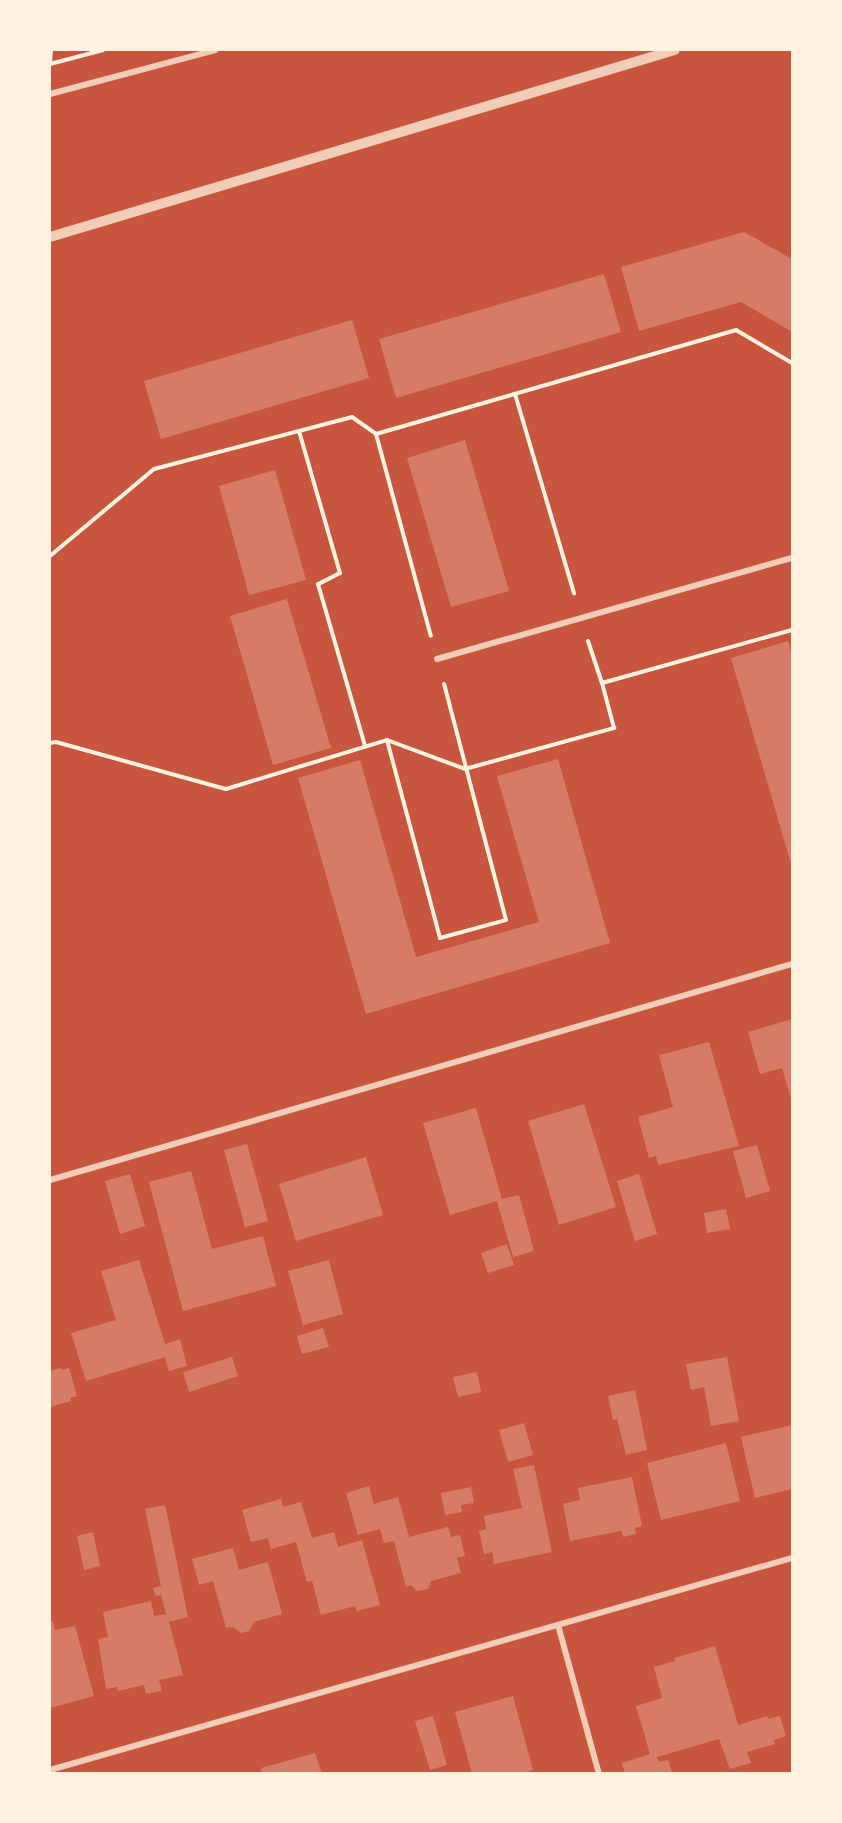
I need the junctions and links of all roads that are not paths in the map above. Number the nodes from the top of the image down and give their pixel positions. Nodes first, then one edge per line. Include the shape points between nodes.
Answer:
1 (215, 50) edge
2 (675, 50) edge
3 (50, 94) edge
4 (50, 237) edge
5 (792, 558) edge
6 (437, 659) road end
7 (792, 964) edge
8 (50, 1180) edge
9 (792, 1558) edge
10 (558, 1625) junction
11 (50, 1770) edge
12 (599, 1773) edge

1 - 3 street
2 - 4 street
5 - 6 street
7 - 8 street
9 - 10 street
10 - 11 street
10 - 12 street

